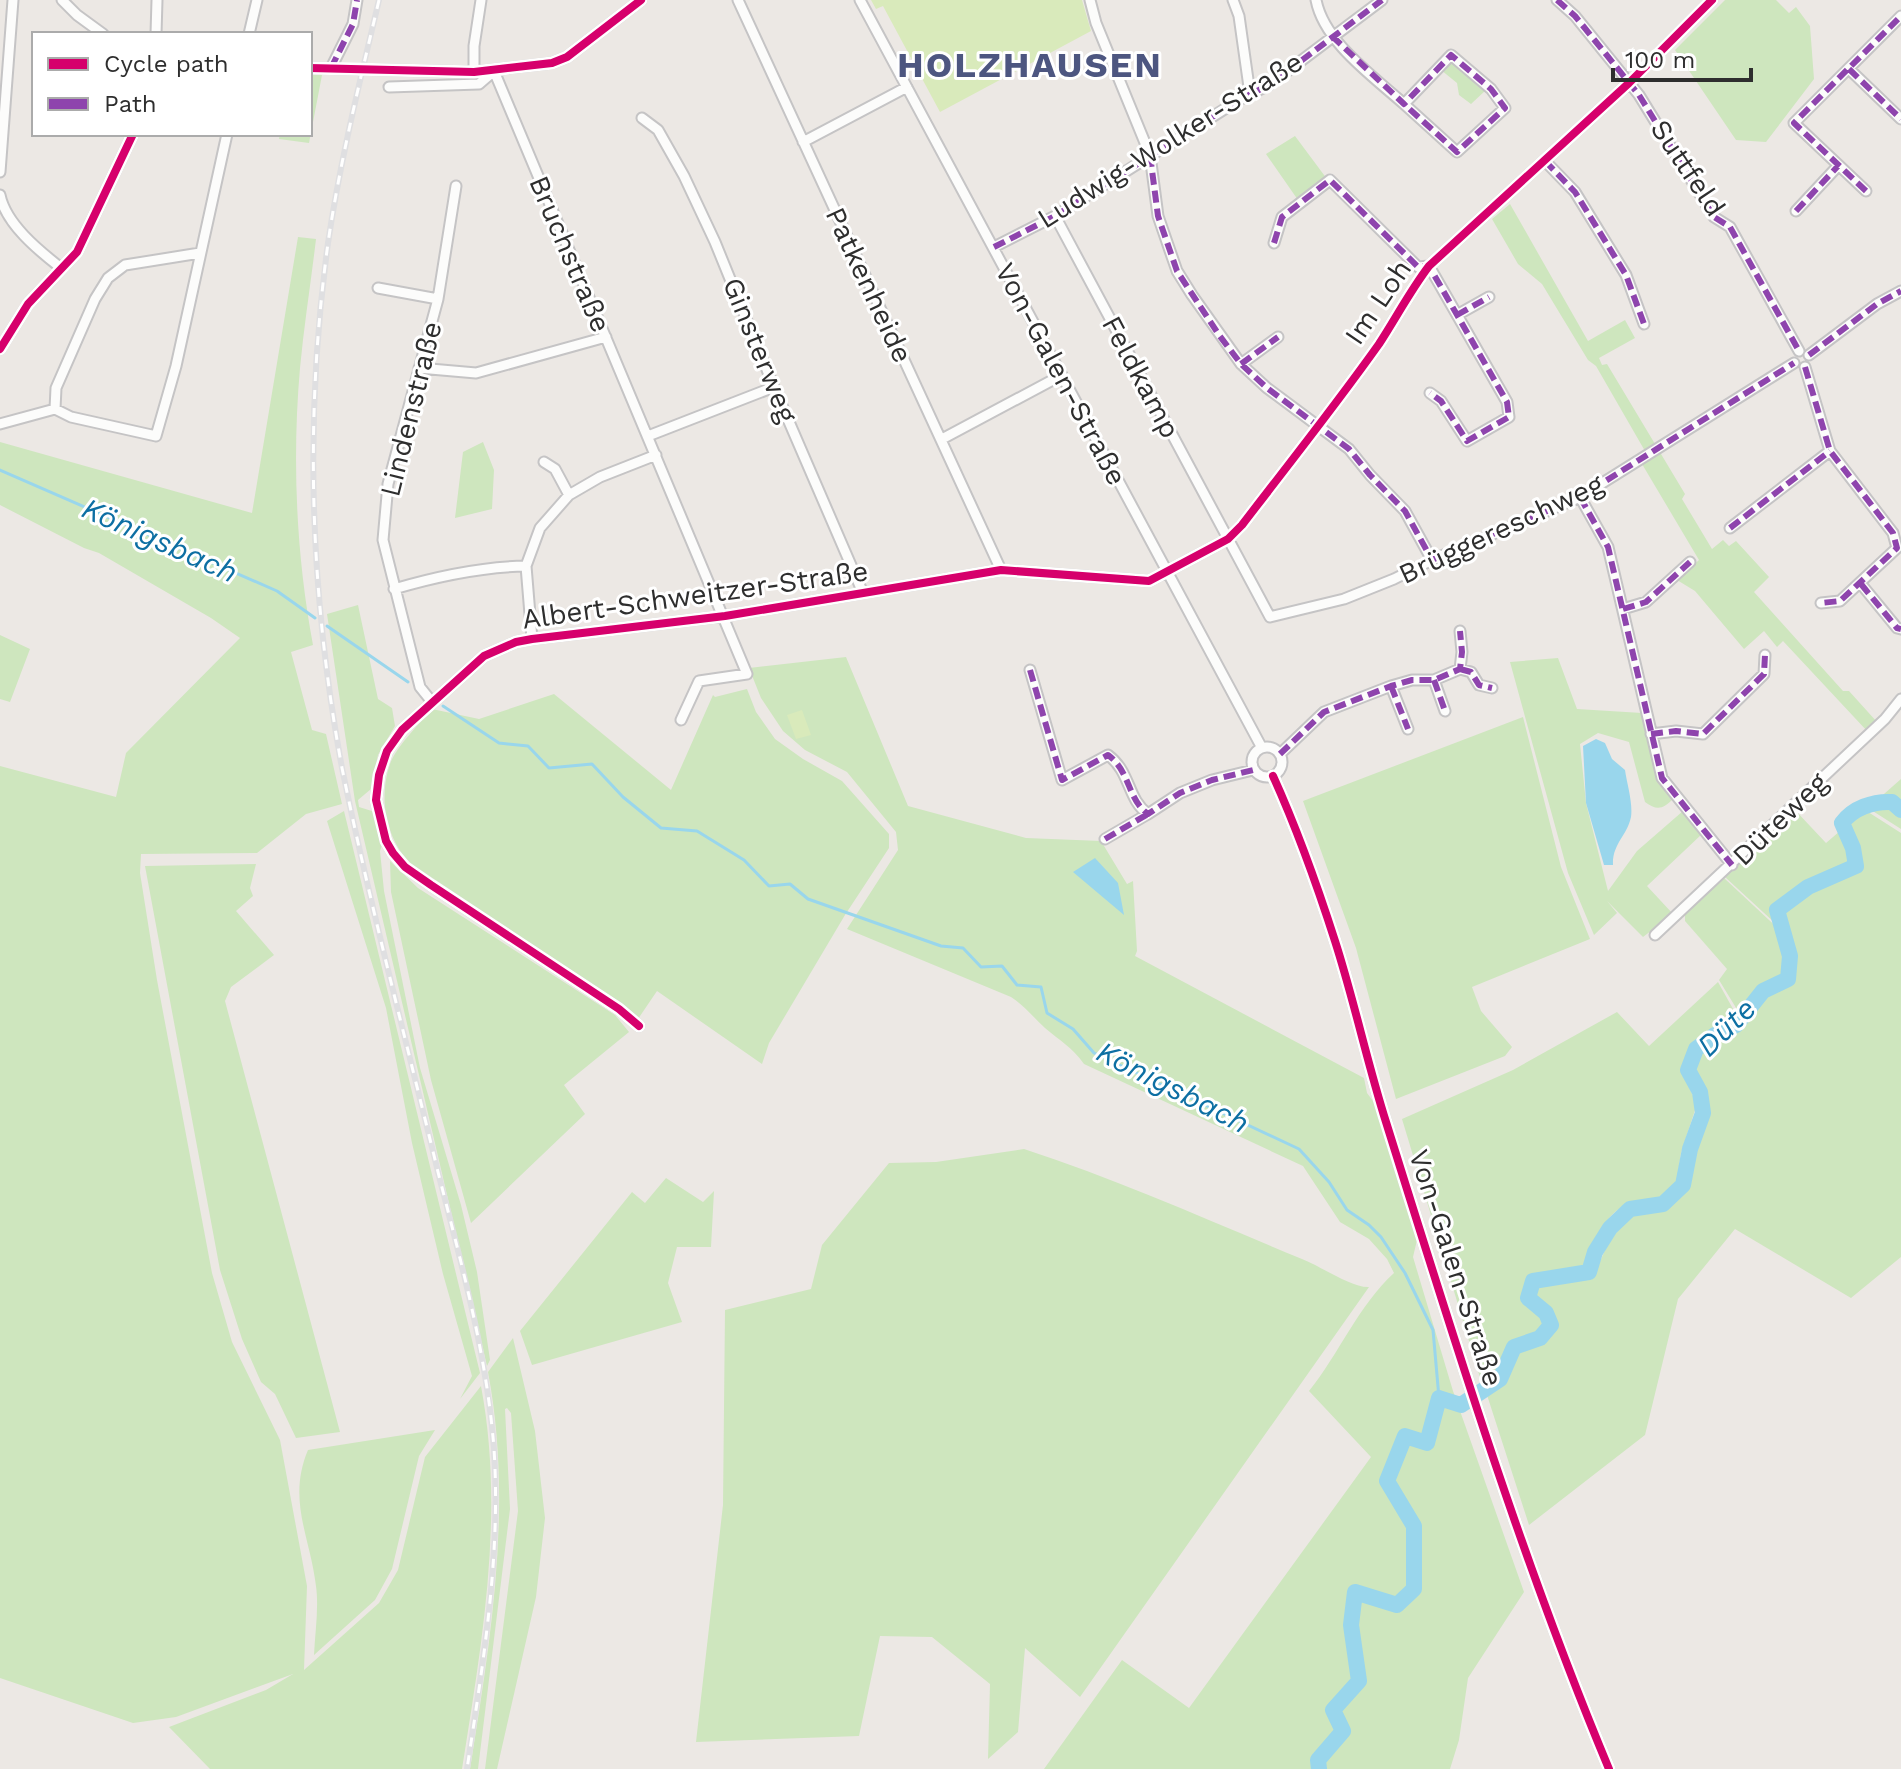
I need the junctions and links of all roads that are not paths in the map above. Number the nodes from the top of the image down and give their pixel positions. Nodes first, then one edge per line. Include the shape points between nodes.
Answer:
1 (13, 0) edge
2 (62, 0) edge
3 (157, 0) edge
4 (257, 0) edge
5 (357, 0) edge
6 (481, 0) edge
7 (641, 0) edge
8 (738, 0) edge
9 (860, 0) edge
10 (1090, 0) edge
11 (1233, 0) edge
12 (1316, 0) edge
13 (1382, 0) edge
14 (1557, 0) edge
15 (1712, 0) edge
16 (1901, 16) edge
17 (100, 32) edge
18 (156, 32) edge
19 (249, 32) edge
20 (1332, 36) junction
21 (312, 68) edge
22 (331, 68) junction
23 (1849, 69) junction
24 (494, 71) junction
25 (474, 72) junction
26 (1629, 83) junction
27 (389, 87) dead end
28 (907, 87) junction
29 (1250, 94) junction
30 (1404, 104) junction
31 (642, 118) dead end
32 (1901, 119) edge
33 (132, 136) edge
34 (227, 136) edge
35 (803, 142) junction
36 (1150, 155) junction
37 (1545, 161) junction
38 (1838, 166) junction
39 (0, 172) edge
40 (456, 186) dead end
41 (1866, 191) dead end
42 (0, 195) edge
43 (1796, 211) dead end
44 (1055, 216) junction
45 (1274, 243) dead end
46 (994, 247) junction
47 (200, 253) junction
48 (1429, 266) junction
49 (61, 268) junction
50 (378, 288) dead end
51 (1901, 291) edge
52 (1489, 297) dead end
53 (438, 299) junction
54 (1457, 315) junction
55 (1644, 324) dead end
56 (606, 337) junction
57 (1278, 337) dead end
58 (0, 349) edge
59 (1804, 353) junction
60 (1794, 363) junction
61 (1241, 364) junction
62 (1805, 367) junction
63 (419, 368) junction
64 (1062, 375) junction
65 (774, 387) junction
66 (1430, 393) dead end
67 (55, 409) junction
68 (0, 424) edge
69 (1318, 427) junction
70 (648, 436) junction
71 (942, 439) junction
72 (1830, 451) junction
73 (656, 455) junction
74 (544, 462) dead end
75 (569, 495) junction
76 (1580, 497) junction
77 (1730, 528) dead end
78 (1228, 539) junction
79 (1432, 560) junction
80 (1690, 562) dead end
81 (526, 566) junction
82 (1001, 570) junction
83 (1167, 572) junction
84 (1861, 584) junction
85 (394, 589) junction
86 (863, 593) junction
87 (1821, 603) dead end
88 (1623, 609) junction
89 (725, 616) junction
90 (1901, 629) edge
91 (1460, 631) dead end
92 (532, 639) junction
93 (1765, 655) dead end
94 (1460, 669) junction
95 (1030, 670) dead end
96 (1434, 680) junction
97 (1391, 686) junction
98 (1492, 688) dead end
99 (1901, 699) edge
100 (432, 702) junction
101 (1445, 711) dead end
102 (681, 720) dead end
103 (1408, 729) dead end
104 (1651, 734) junction
105 (1262, 748) junction
106 (1280, 754) junction
107 (1253, 770) junction
108 (1273, 776) junction
109 (1148, 814) junction
110 (1105, 839) dead end
111 (1732, 865) junction
112 (1655, 935) dead end
113 (639, 1026) dead end
114 (1609, 1769) edge

1 - 39 street
2 - 17 street
3 - 18 street
4 - 19 street
5 - 22 street via 353,24
6 - 25 street
7 - 24 street via 567,57
8 - 35 street, Patkenheide
9 - 28 street, Von-Galen-Straße
10 - 36 street
11 - 29 street
12 - 20 street
13 - 20 street, Ludwig-Wolker-Straße
14 - 26 street, Suttfeld
15 - 26 street, Im Loh
16 - 23 street
20 - 29 street, Ludwig-Wolker-Straße
20 - 30 street
21 - 22 street
22 - 25 street
23 - 32 street
23 - 38 street via 1794,123
24 - 25 street
24 - 27 street via 479,84
24 - 56 street, Bruchstraße
26 - 37 street, Im Loh
26 - 59 street, Suttfeld via 1714,217 1730,227
28 - 35 street
28 - 46 street, Von-Galen-Straße
29 - 36 street, Ludwig-Wolker-Straße
30 - 30 street via 1451,55 1505,108 1457,152
31 - 65 street, Ginsterweg via 658,130 684,176
33 - 49 street via 77,252
34 - 47 street
35 - 71 street, Patkenheide
36 - 44 street, Ludwig-Wolker-Straße
36 - 61 street via 1158,216 1177,271
37 - 48 street, Im Loh
37 - 55 street via 1575,192 1626,275
38 - 41 street
38 - 43 street
40 - 53 street, Lindenstraße
42 - 49 street via 38,250
44 - 46 street, Ludwig-Wolker-Straße
44 - 78 street, Feldkamp
45 - 48 street via 1282,217 1330,180 1418,267
46 - 64 street, Von-Galen-Straße
47 - 67 street via 125,265 108,278 56,388
47 - 67 street via 156,436
48 - 54 street
48 - 69 street, Im Loh
49 - 58 street via 28,304
50 - 53 street, Lindenstraße
51 - 59 street
52 - 54 street
53 - 63 street, Lindenstraße
54 - 66 street via 1507,402 1509,417 1467,441
56 - 63 street via 476,373
56 - 70 street, Bruchstraße
57 - 61 street
59 - 60 street via 1793,356
59 - 62 street via 1809,362
60 - 62 street
60 - 76 street, Brüggereschweg
61 - 69 street
62 - 72 street
63 - 85 street, Lindenstraße via 388,484 383,540
64 - 71 street
64 - 83 street, Von-Galen-Straße
65 - 70 street
65 - 86 street, Ginsterweg
67 - 68 street
69 - 78 street, Im Loh
69 - 79 street via 1349,449 1405,511
70 - 73 street, Bruchstraße
71 - 82 street, Patkenheide
72 - 77 street
72 - 84 street via 1893,533 1897,548
73 - 75 street
73 - 89 street, Bruchstraße
74 - 75 street via 555,469
75 - 81 street via 540,528
76 - 79 street, Brüggereschweg
76 - 88 street via 1608,547
78 - 79 street, Brüggereschweg via 1270,617 1344,599
78 - 83 street, Im Loh
80 - 88 street via 1646,602
81 - 85 street via 486,567
81 - 92 street
82 - 83 street, Albert-Schweitzer-Straße via 1149,581
82 - 86 street, Albert-Schweitzer-Straße
83 - 105 street, Von-Galen-Straße
84 - 87 street via 1840,601
84 - 90 street
85 - 100 street, Lindenstraße via 420,687
86 - 89 street, Albert-Schweitzer-Straße
88 - 104 street
89 - 92 street, Albert-Schweitzer-Straße
89 - 102 street, Albert-Schweitzer-Straße via 747,674 699,681
91 - 94 street
92 - 100 street, Albert-Schweitzer-Straße via 484,656
93 - 104 street via 1764,674 1703,734
94 - 96 street
94 - 98 street via 1471,672 1479,685
95 - 109 street via 1062,780 1108,755 1121,765 1139,807
96 - 97 street
96 - 101 street
97 - 103 street
97 - 106 street via 1324,712
99 - 111 street, Düteweg
100 - 113 street, Albert-Schweitzer-Straße via 394,740 379,775 376,800 393,853 405,867
104 - 111 street via 1662,778
105 - 106 street
105 - 107 street via 1254,753
106 - 108 street via 1280,769
107 - 108 street
107 - 109 street via 1180,793
108 - 114 street, Von-Galen-Straße via 1335,942 1384,1118 1476,1406
109 - 110 street
111 - 112 street, Düteweg

